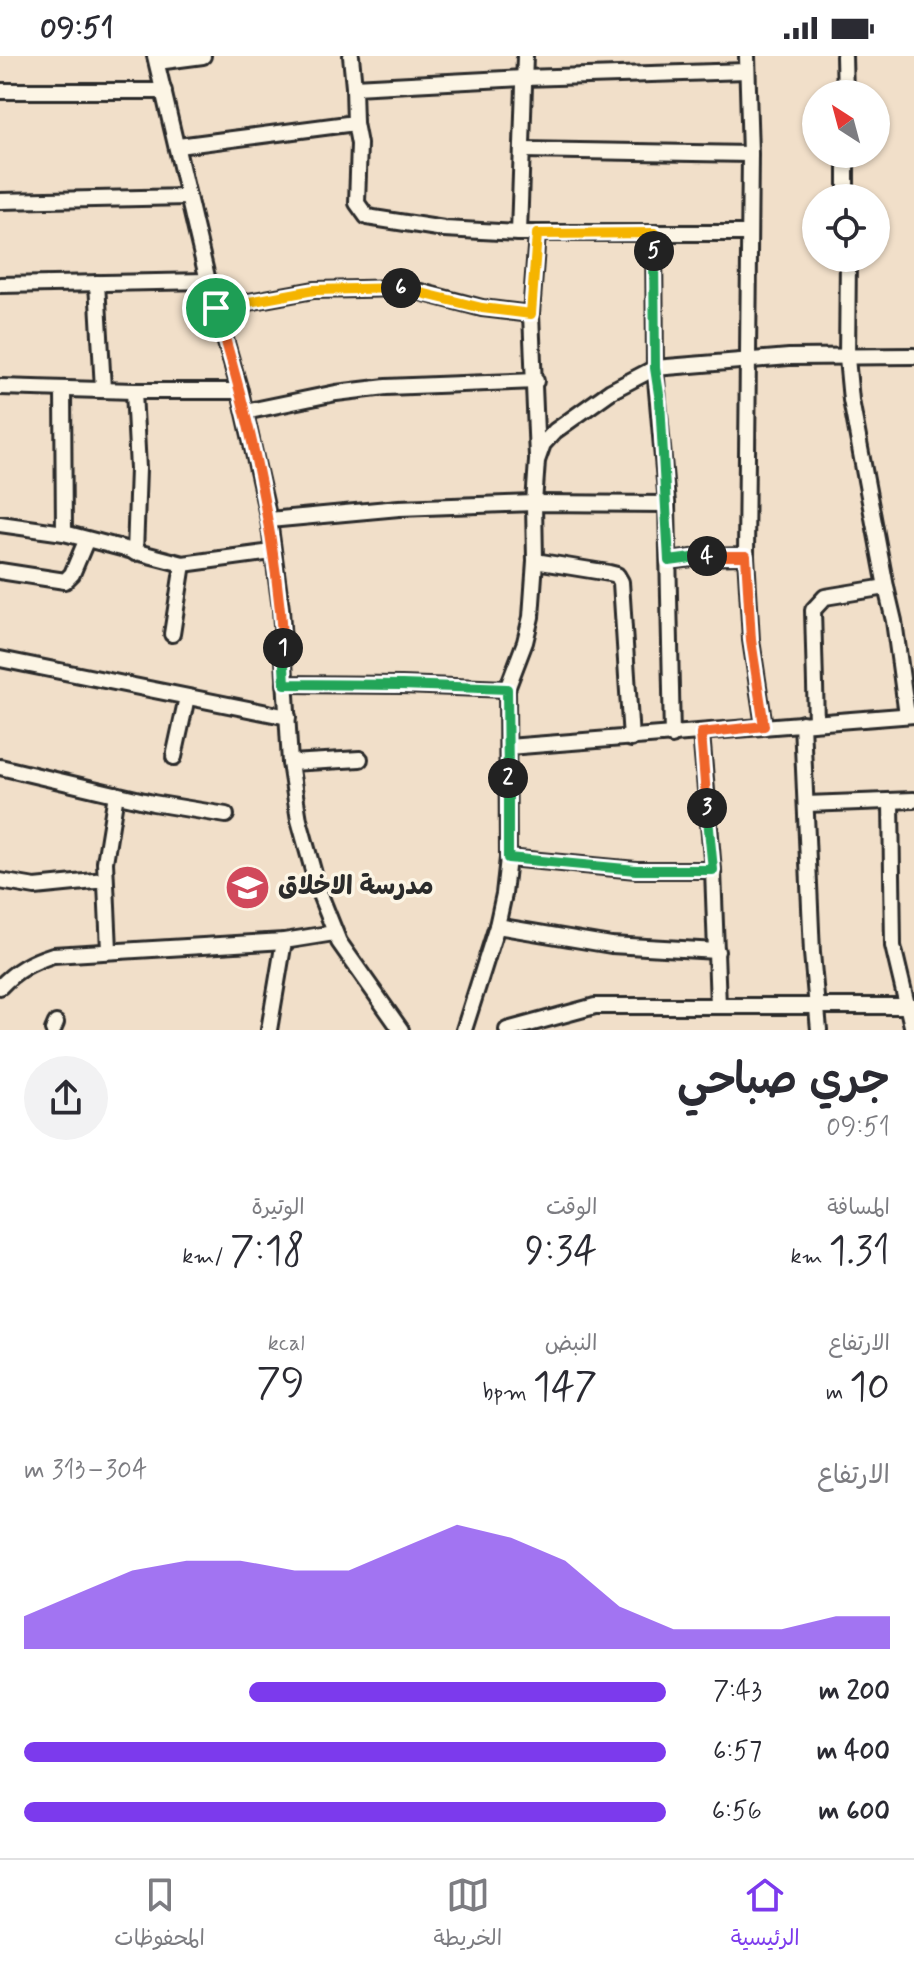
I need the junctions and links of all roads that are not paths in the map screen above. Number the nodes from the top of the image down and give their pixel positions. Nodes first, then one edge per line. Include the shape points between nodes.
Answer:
1 (203, 56) edge
2 (351, 56) edge
3 (525, 56) edge
4 (844, 56) edge
5 (156, 59) edge
6 (747, 64) edge
7 (524, 78) junction
8 (845, 80) edge
9 (354, 87) junction
10 (0, 91) edge
11 (164, 91) junction
12 (355, 123) junction
13 (178, 146) junction
14 (523, 150) junction
15 (750, 154) junction
16 (188, 197) junction
17 (0, 201) edge
18 (519, 233) junction
19 (654, 233) junction
20 (749, 233) junction
21 (537, 234) junction
22 (848, 272) edge
23 (208, 281) junction
24 (97, 283) junction
25 (0, 285) edge
26 (216, 308) junction
27 (531, 314) junction
28 (914, 356) edge
29 (847, 358) junction
30 (748, 360) junction
31 (655, 368) junction
32 (536, 381) junction
33 (0, 387) edge
34 (103, 389) junction
35 (63, 390) junction
36 (134, 391) junction
37 (240, 391) junction
38 (245, 412) junction
39 (537, 461) junction
40 (534, 503) junction
41 (667, 504) junction
42 (269, 520) junction
43 (0, 524) edge
44 (64, 533) junction
45 (86, 541) junction
46 (272, 552) junction
47 (135, 553) junction
48 (746, 556) junction
49 (535, 561) junction
50 (669, 561) junction
51 (183, 564) junction
52 (0, 571) edge
53 (886, 587) junction
54 (172, 634) dead end
55 (0, 659) edge
56 (285, 684) junction
57 (507, 689) junction
58 (187, 697) junction
59 (911, 715) edge
60 (288, 717) junction
61 (809, 723) junction
62 (764, 726) junction
63 (701, 733) junction
64 (672, 736) junction
65 (631, 739) junction
66 (508, 747) junction
67 (174, 757) dead end
68 (360, 759) dead end
69 (290, 763) junction
70 (0, 767) edge
71 (116, 794) junction
72 (914, 800) edge
73 (891, 802) junction
74 (806, 804) junction
75 (226, 815) dead end
76 (508, 858) junction
77 (713, 870) junction
78 (105, 880) junction
79 (0, 881) edge
80 (497, 926) junction
81 (334, 933) junction
82 (284, 941) junction
83 (109, 950) junction
84 (717, 951) junction
85 (0, 987) edge
86 (718, 1006) junction
87 (818, 1006) junction
88 (911, 1006) edge
89 (269, 1030) edge
90 (401, 1030) edge
91 (464, 1030) edge
92 (507, 1030) edge
93 (819, 1030) edge
94 (913, 1030) edge

1 - 5 street
2 - 9 street
3 - 7 street
4 - 8 street
5 - 11 street
6 - 7 street
6 - 15 street
7 - 9 street
7 - 14 street
9 - 12 street
10 - 11 street
11 - 13 street
12 - 13 street
12 - 18 street via 357,203 367,217
13 - 16 street
14 - 15 street
14 - 18 street
15 - 20 street
16 - 17 street
16 - 23 street
18 - 21 street
19 - 20 street
19 - 21 street
19 - 31 street
20 - 30 street
21 - 27 street
22 - 29 street
23 - 24 street
23 - 26 street
24 - 25 street
24 - 34 street
26 - 27 street via 314,290 405,288 482,308
26 - 37 street
27 - 32 street
28 - 29 street
29 - 30 street
29 - 53 street
30 - 31 street
30 - 48 street
31 - 39 street via 555,431
31 - 41 street
32 - 38 street via 386,387
32 - 39 street
33 - 35 street
34 - 35 street
34 - 36 street
35 - 44 street
36 - 37 street
36 - 47 street
37 - 38 street
38 - 42 street
39 - 40 street
40 - 41 street
40 - 42 street
40 - 49 street
41 - 50 street
42 - 46 street
43 - 44 street
44 - 45 street
45 - 47 street
45 - 52 street via 65,581
46 - 51 street
46 - 56 street
47 - 51 street
48 - 50 street
48 - 62 street
49 - 57 street via 531,617
49 - 65 street via 609,573 621,582
50 - 64 street
51 - 54 street
53 - 59 street
53 - 61 street via 825,597 813,610
55 - 58 street
56 - 57 street
56 - 60 street
57 - 66 street
58 - 60 street
58 - 67 street
59 - 61 street
60 - 69 street
61 - 62 street
61 - 74 street
62 - 63 street
63 - 64 street
63 - 77 street
64 - 65 street
65 - 66 street
66 - 76 street
68 - 69 street
69 - 81 street via 299,820
70 - 71 street
71 - 75 street
71 - 78 street
72 - 73 street
73 - 74 street
73 - 88 street via 892,938
74 - 87 street
76 - 77 street via 636,870
76 - 80 street
77 - 84 street
78 - 79 street via 35,887
78 - 83 street
80 - 84 street via 611,945
80 - 91 street
81 - 82 street
81 - 90 street
82 - 83 street
82 - 89 street
83 - 85 street via 33,961
84 - 86 street
86 - 87 street
86 - 92 street via 595,1006
87 - 88 street
87 - 93 street
88 - 94 street

